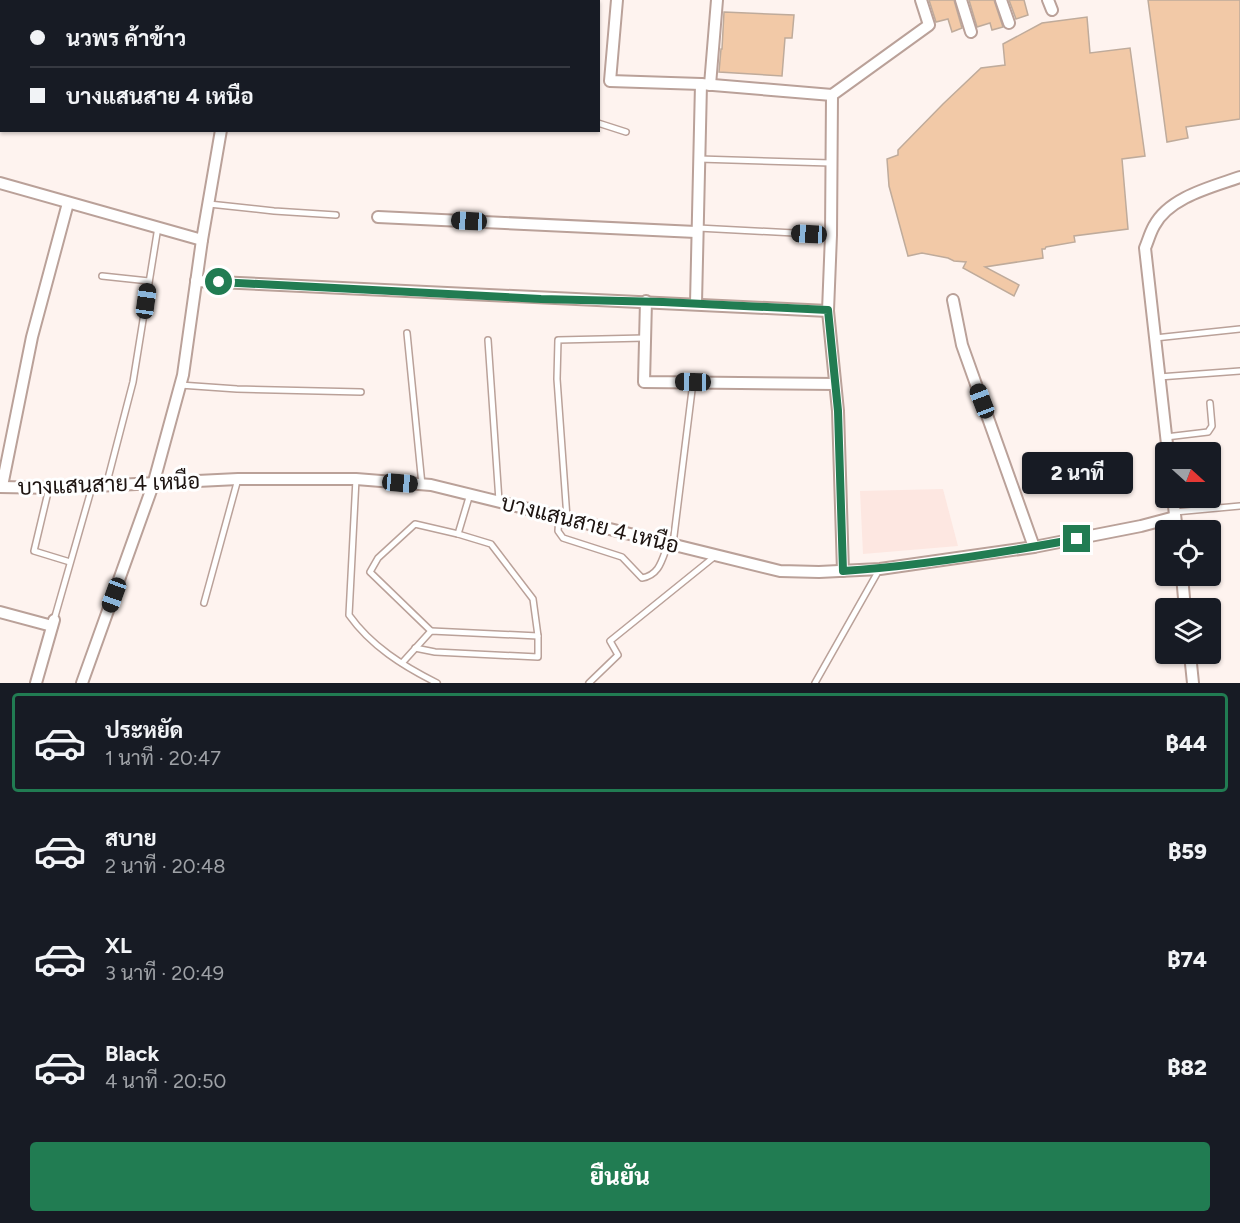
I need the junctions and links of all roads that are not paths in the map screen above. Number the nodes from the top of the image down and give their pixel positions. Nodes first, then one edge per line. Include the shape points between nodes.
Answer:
1 (617, 0) edge
2 (717, 0) edge
3 (921, 0) edge
4 (961, 0) edge
5 (1001, 0) edge
6 (1009, 23) dead end
7 (971, 32) dead end
8 (706, 84) junction
9 (832, 95) junction
10 (600, 124) edge
11 (221, 132) edge
12 (626, 132) dead end
13 (699, 159) junction
14 (831, 163) junction
15 (1240, 177) edge
16 (0, 183) edge
17 (68, 203) junction
18 (208, 204) junction
19 (336, 215) dead end
20 (378, 217) dead end
21 (158, 227) junction
22 (696, 230) junction
23 (831, 235) junction
24 (202, 240) junction
25 (102, 276) dead end
26 (148, 281) junction
27 (196, 281) junction
28 (953, 300) dead end
29 (646, 301) junction
30 (696, 303) junction
31 (828, 310) junction
32 (1240, 329) edge
33 (407, 333) dead end
34 (645, 338) junction
35 (1155, 338) junction
36 (488, 340) dead end
37 (1240, 372) edge
38 (1160, 377) junction
39 (693, 382) junction
40 (835, 384) junction
41 (180, 385) junction
42 (361, 392) dead end
43 (1210, 403) dead end
44 (1166, 437) junction
45 (1167, 442) edge
46 (238, 479) junction
47 (356, 479) junction
48 (153, 485) junction
49 (423, 485) junction
50 (106, 486) junction
51 (1, 487) edge
52 (92, 487) junction
53 (50, 488) junction
54 (470, 494) junction
55 (499, 501) junction
56 (1240, 506) edge
57 (1174, 508) edge
58 (1175, 514) junction
59 (563, 517) junction
60 (1176, 520) edge
61 (458, 534) junction
62 (670, 545) junction
63 (1034, 547) junction
64 (716, 555) junction
65 (70, 562) junction
66 (880, 569) junction
67 (843, 571) junction
68 (204, 603) dead end
69 (0, 612) edge
70 (53, 623) junction
71 (431, 631) junction
72 (538, 636) junction
73 (415, 648) junction
74 (402, 663) junction
75 (1191, 664) edge
76 (429, 681) edge
77 (36, 683) edge
78 (82, 683) edge
79 (437, 683) edge
80 (589, 683) edge
81 (815, 683) edge
82 (1193, 683) edge

1 - 8 street via 610,81
2 - 8 street
3 - 9 street via 929,25
4 - 7 street
5 - 6 street
8 - 9 street
8 - 13 street
9 - 14 street
10 - 12 lane
11 - 18 street
13 - 14 lane
13 - 22 street
14 - 23 street
15 - 35 street via 1173,205 1155,224 1145,248
16 - 17 street
17 - 21 street
17 - 51 street via 32,337
18 - 19 lane
18 - 24 street
20 - 22 street
21 - 24 street
21 - 26 lane
22 - 23 lane
22 - 30 street
23 - 31 street
24 - 27 street
25 - 26 lane
26 - 50 lane via 133,382
27 - 29 street
27 - 41 street
28 - 63 street via 962,345
29 - 30 street
29 - 34 street
30 - 31 street
31 - 40 street
32 - 35 lane
33 - 49 lane
34 - 39 street via 644,382
34 - 59 lane via 558,340
35 - 38 street
36 - 55 lane
37 - 38 lane
38 - 44 street
39 - 40 street
39 - 62 lane
40 - 67 street
41 - 42 lane
41 - 48 street
43 - 44 lane via 1212,426 1208,432
44 - 45 street
46 - 47 street, บางแสนสาย 4 เหนือ
46 - 48 street, บางแสนสาย 4 เหนือ
46 - 68 lane
47 - 49 street, บางแสนสาย 4 เหนือ
47 - 74 lane via 349,615 367,636
48 - 50 street, บางแสนสาย 4 เหนือ
48 - 78 street
49 - 54 street, บางแสนสาย 4 เหนือ
50 - 52 street, บางแสนสาย 4 เหนือ
51 - 53 street, บางแสนสาย 4 เหนือ
52 - 53 street, บางแสนสาย 4 เหนือ
52 - 65 lane
53 - 65 lane via 34,551
54 - 55 street, บางแสนสาย 4 เหนือ
54 - 61 lane
55 - 59 street, บางแสนสาย 4 เหนือ
56 - 58 lane
57 - 58 street
58 - 60 street
58 - 63 street, บางแสนสาย 4 เหนือ via 1141,526
59 - 62 street, บางแสนสาย 4 เหนือ
59 - 62 lane via 560,536 621,557 642,578 658,570
61 - 71 lane via 415,524 378,558 370,572
61 - 72 lane via 491,544 534,599
62 - 64 street, บางแสนสาย 4 เหนือ
63 - 66 street, บางแสนสาย 4 เหนือ
64 - 67 street, บางแสนสาย 4 เหนือ via 780,570
64 - 80 lane via 610,641 618,655
65 - 70 lane
66 - 67 street, บางแสนสาย 4 เหนือ
66 - 81 lane
69 - 70 street
70 - 77 street
71 - 72 lane
71 - 73 lane
72 - 73 lane via 538,657
73 - 74 lane
74 - 76 lane
75 - 82 street
76 - 79 lane

